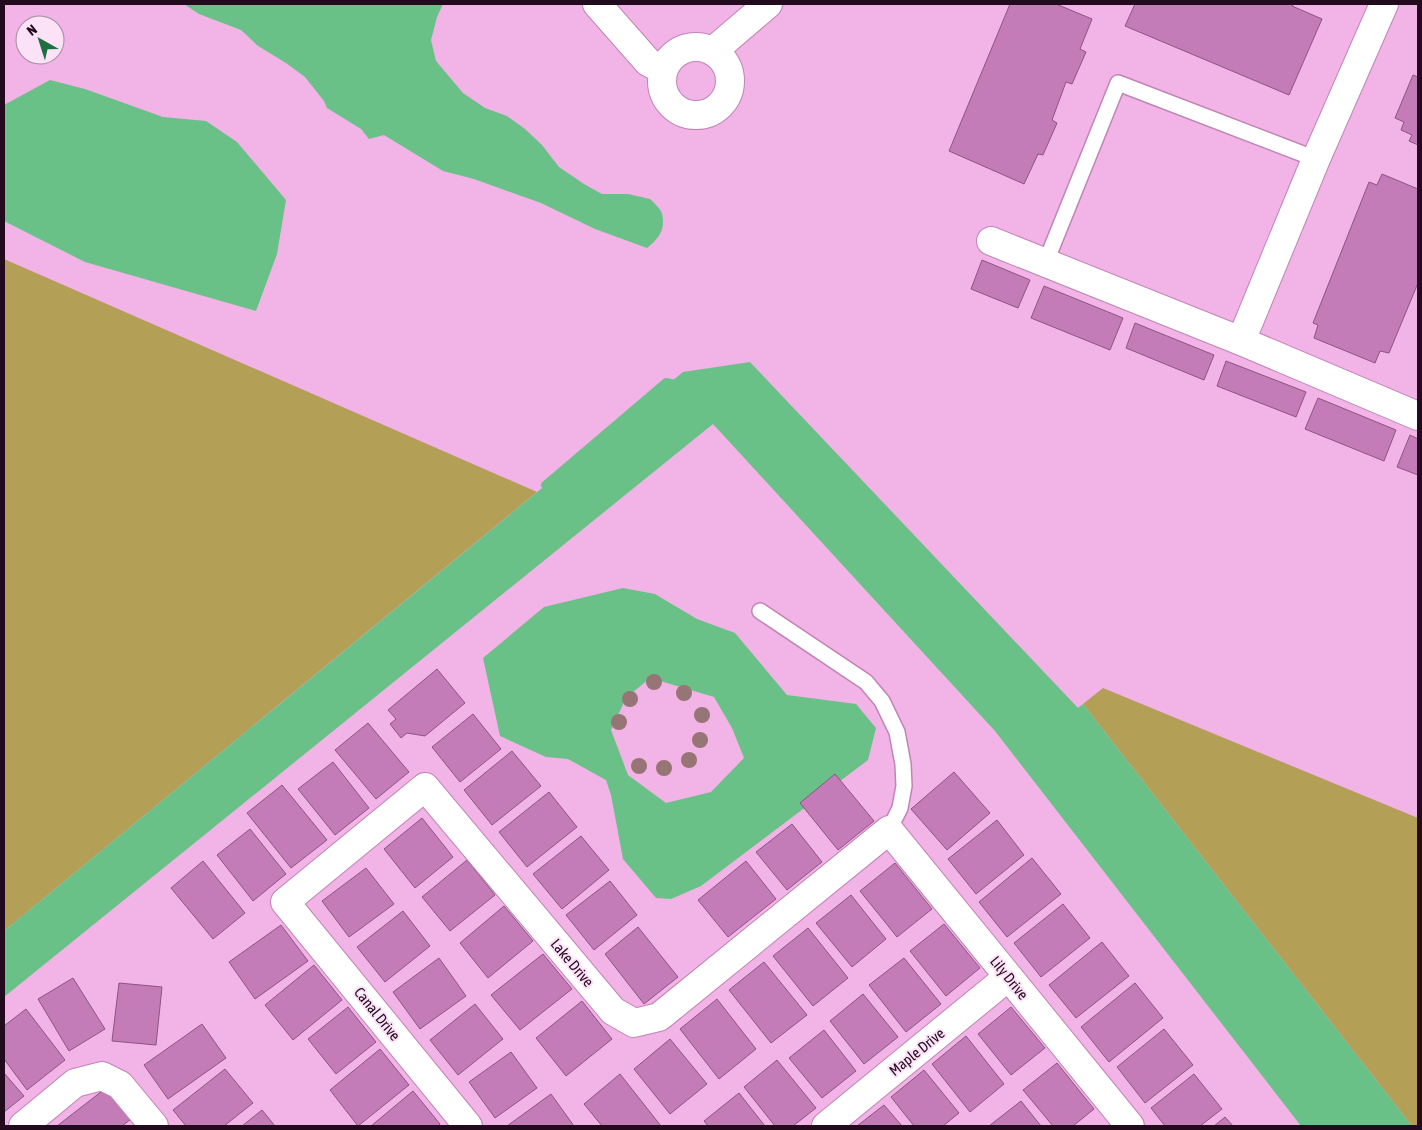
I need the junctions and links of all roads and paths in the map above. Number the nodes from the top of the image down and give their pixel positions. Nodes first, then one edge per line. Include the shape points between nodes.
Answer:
1 (597, 4) edge
2 (768, 4) edge
3 (1384, 4) edge
4 (713, 51) junction
5 (663, 70) junction
6 (1316, 159) junction
7 (991, 241) dead end
8 (1045, 264) junction
9 (1241, 341) junction
10 (1418, 415) edge
11 (760, 611) dead end
12 (889, 830) junction
13 (285, 902) joint
14 (1008, 977) junction
15 (1125, 1125) edge
16 (23, 1126) edge
17 (154, 1126) edge
18 (468, 1126) edge
19 (826, 1126) edge

1 - 5 street via 648,62
2 - 4 street
3 - 6 street
4 - 5 street via 684,48
4 - 5 street via 728,69 730,81 722,102 702,114 690,115 669,103 661,82
6 - 8 lane via 1118,84
6 - 9 street
7 - 8 street
8 - 9 street
9 - 10 street
11 - 12 lane via 866,682 882,701 897,732 904,786 900,808
12 - 13 street, Lake Drive via 659,1016 634,1024 613,1011 425,787
12 - 14 street, Lily Drive
13 - 18 street, Canal Drive
14 - 15 street, Lily Drive
14 - 19 street, Maple Drive
16 - 17 street via 75,1082 102,1076 120,1085

